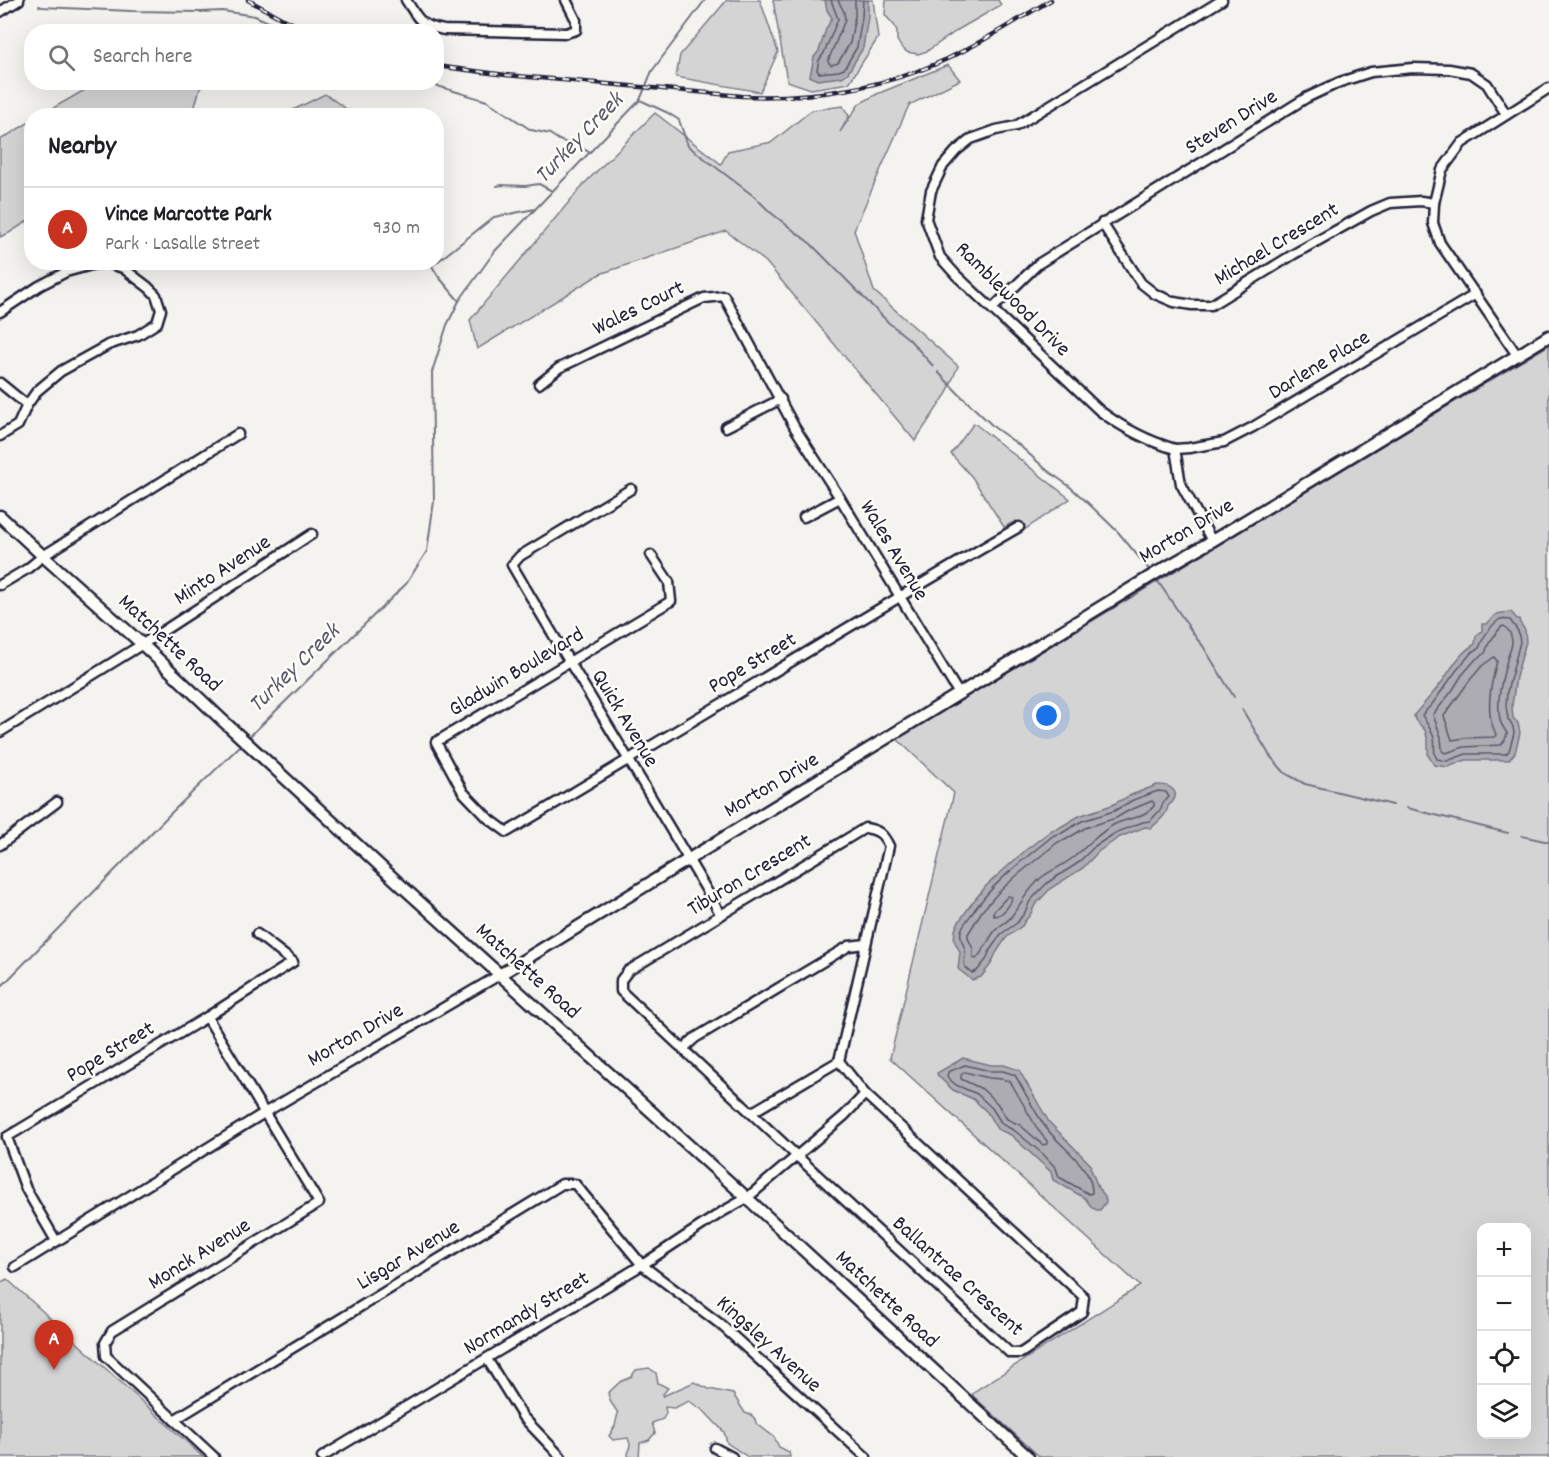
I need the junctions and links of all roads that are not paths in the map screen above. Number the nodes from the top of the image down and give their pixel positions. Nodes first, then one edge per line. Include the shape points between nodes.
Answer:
1 (19, 0) edge
2 (406, 0) edge
3 (566, 0) edge
4 (1222, 0) edge
5 (0, 12) edge
6 (424, 24) edge
7 (444, 30) edge
8 (1549, 88) edge
9 (1506, 114) junction
10 (1434, 203) junction
11 (1102, 223) junction
12 (73, 270) edge
13 (126, 270) edge
14 (1476, 294) junction
15 (993, 308) junction
16 (0, 312) edge
17 (1549, 336) edge
18 (1517, 356) junction
19 (0, 383) edge
20 (538, 384) dead end
21 (781, 399) junction
22 (27, 405) junction
23 (726, 427) dead end
24 (795, 428) joint
25 (238, 434) dead end
26 (0, 436) edge
27 (1175, 449) junction
28 (631, 489) dead end
29 (840, 498) junction
30 (0, 516) edge
31 (804, 517) dead end
32 (1019, 527) dead end
33 (312, 534) dead end
34 (1212, 541) junction
35 (651, 555) dead end
36 (43, 556) junction
37 (0, 585) edge
38 (899, 596) junction
39 (142, 644) junction
40 (569, 663) junction
41 (959, 694) junction
42 (0, 732) edge
43 (628, 760) junction
44 (57, 802) dead end
45 (507, 832) joint
46 (0, 845) edge
47 (689, 859) junction
48 (721, 915) junction
49 (257, 934) dead end
50 (866, 944) junction
51 (501, 974) junction
52 (207, 1017) junction
53 (683, 1049) junction
54 (839, 1060) junction
55 (865, 1094) junction
56 (264, 1113) junction
57 (751, 1113) junction
58 (798, 1157) junction
59 (747, 1198) junction
60 (56, 1241) junction
61 (642, 1265) junction
62 (15, 1267) dead end
63 (487, 1359) junction
64 (174, 1419) junction
65 (715, 1448) dead end
66 (214, 1457) edge
67 (322, 1457) edge
68 (561, 1457) edge
69 (732, 1457) edge
70 (866, 1457) edge
71 (1028, 1457) edge

1 - 5 street
2 - 6 street
3 - 7 street via 576,20 576,30 566,33
4 - 15 street, Ramblewood Drive via 1016,126 970,139 942,166 931,191 926,219 940,258
8 - 9 street
9 - 10 street via 1462,143 1442,170
9 - 11 street, Steven Drive via 1487,84 1471,73 1413,68 1371,72 1306,98
10 - 11 street, Michael Crescent via 1390,203 1371,211 1211,305 1174,302 1155,294 1141,283
10 - 14 street via 1433,223 1440,243
11 - 15 street, Steven Drive via 1038,264
12 - 16 street via 39,286
13 - 22 street via 156,295 161,310 157,323 61,371
14 - 18 street
14 - 27 street, Darlene Place via 1234,437
15 - 27 street, Ramblewood Drive via 1100,411 1135,433
17 - 18 street, Morton Drive
18 - 34 street, Morton Drive
19 - 22 street
20 - 21 street, Wales Court via 559,368 704,298 724,296
21 - 23 street
21 - 24 street, Wales Court
22 - 26 street via 18,425
24 - 29 street, Wales Avenue
25 - 36 street
27 - 34 street via 1181,484
28 - 40 street, Quick Avenue via 520,556 512,565
29 - 31 street
29 - 38 street, Wales Avenue
30 - 36 street, Matchette Road
32 - 38 street, Pope Street
33 - 39 street, Minto Avenue
34 - 41 street, Morton Drive
35 - 40 street, Gladwin Boulevard via 669,582 671,601
36 - 37 street
36 - 39 street, Matchette Road
38 - 41 street, Wales Avenue
38 - 43 street, Pope Street
39 - 42 street, Minto Avenue
39 - 51 street, Matchette Road
40 - 43 street, Quick Avenue
40 - 45 street, Gladwin Boulevard via 436,742 463,792
41 - 47 street, Morton Drive
43 - 45 street, Pope Street
43 - 47 street, Quick Avenue
44 - 46 street
47 - 48 street, Quick Avenue
47 - 51 street, Morton Drive
48 - 50 street, Tiburon Crescent via 865,828 875,829 889,846
48 - 53 street, Tiburon Crescent via 628,971 621,980 621,991
49 - 52 street, Pope Street via 293,962
50 - 53 street via 849,946 695,1038
50 - 54 street, Tiburon Crescent
51 - 56 street, Morton Drive
51 - 59 street, Matchette Road
52 - 56 street
52 - 60 street, Pope Street via 7,1137 26,1189
53 - 57 street, Tiburon Crescent
54 - 55 street
54 - 57 street
55 - 58 street, Normandy Street
55 - 58 street, Ballantrae Crescent via 1084,1297 1082,1312 1021,1353 1010,1353
56 - 60 street, Morton Drive
56 - 64 street, Monck Avenue via 319,1203 112,1331 105,1343 106,1356
57 - 58 street, Tiburon Crescent
58 - 59 street, Normandy Street
59 - 61 street, Normandy Street
59 - 71 street, Matchette Road
60 - 62 street, Morton Drive
61 - 63 street, Normandy Street
61 - 64 street, Lisgar Avenue via 575,1184 562,1184
61 - 70 street, Kingsley Avenue via 720,1324
63 - 67 street, Normandy Street
63 - 68 street via 523,1417
64 - 66 street
65 - 69 street

